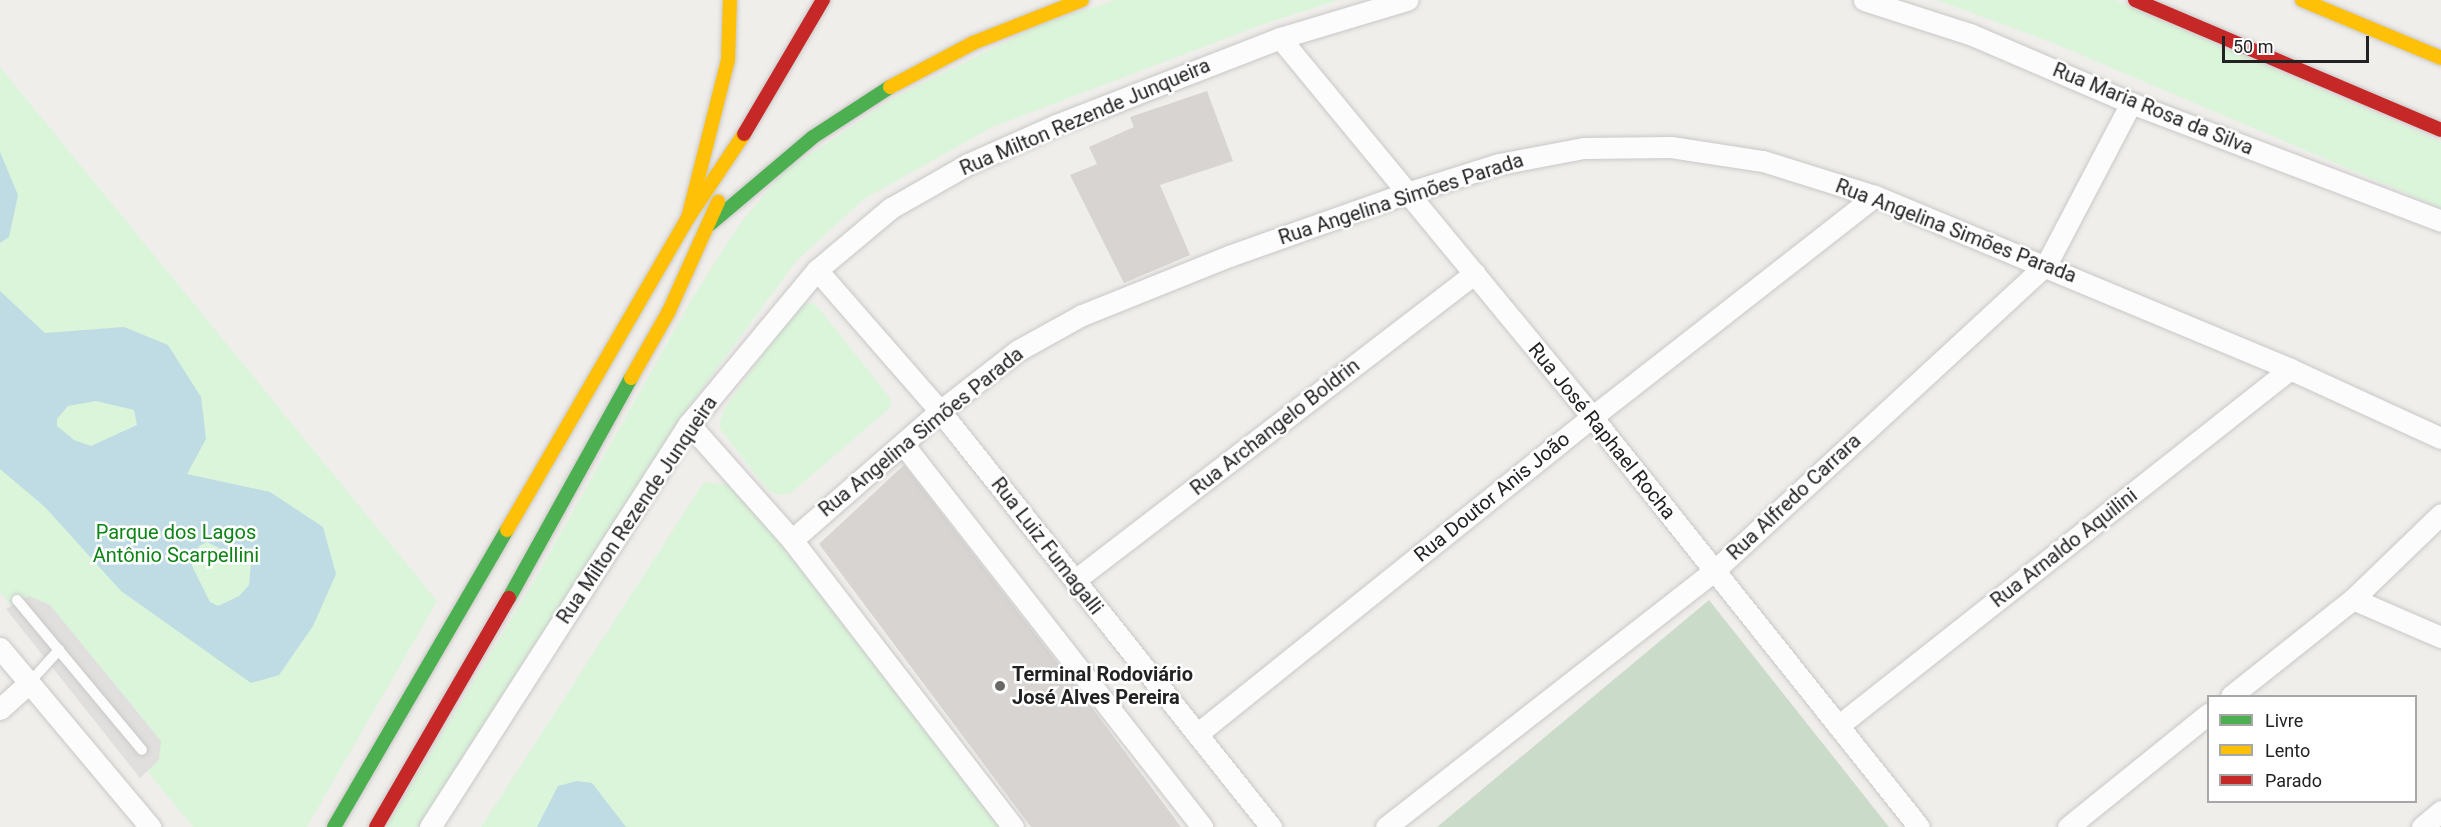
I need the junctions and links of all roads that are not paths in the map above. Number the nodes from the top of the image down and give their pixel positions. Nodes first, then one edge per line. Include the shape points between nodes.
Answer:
1 (730, 0) edge
2 (823, 0) edge
3 (1082, 0) edge
4 (1407, 0) edge
5 (1864, 0) edge
6 (2135, 0) edge
7 (2302, 0) edge
8 (2326, 0) edge
9 (1280, 38) junction
10 (2395, 39) junction
11 (2441, 58) edge
12 (2132, 103) junction
13 (755, 117) junction
14 (2441, 130) edge
15 (1410, 192) junction
16 (1875, 195) junction
17 (688, 218) junction
18 (2441, 221) edge
19 (709, 225) junction
20 (2046, 265) junction
21 (817, 270) junction
22 (1475, 273) junction
23 (2290, 369) junction
24 (940, 411) junction
25 (1592, 417) junction
26 (689, 424) junction
27 (2441, 438) edge
28 (903, 444) junction
29 (2441, 514) edge
30 (792, 540) junction
31 (1714, 571) junction
32 (1075, 580) junction
33 (2353, 598) junction
34 (17, 600) dead end
35 (2441, 637) edge
36 (0, 648) edge
37 (58, 650) junction
38 (29, 683) junction
39 (2232, 695) edge
40 (0, 709) edge
41 (2207, 715) edge
42 (1838, 726) junction
43 (1197, 734) junction
44 (142, 750) dead end
45 (2441, 811) edge
46 (150, 827) edge
47 (334, 827) edge
48 (376, 827) edge
49 (430, 827) edge
50 (1013, 827) edge
51 (1202, 827) edge
52 (1271, 827) edge
53 (1386, 827) edge
54 (1919, 827) edge
55 (2068, 827) edge
56 (2422, 827) edge

1 - 17 main road via 728,60
2 - 13 main road
3 - 19 main road via 973,44 894,84 813,136
4 - 9 street, Rua Milton Rezende Junqueira
5 - 12 street, Rua Maria Rosa da Silva via 1970,34
6 - 14 main road
7 - 10 main road
8 - 10 main road
9 - 15 street, Rua José Raphael Rocha
9 - 21 street, Rua Milton Rezende Junqueira via 1056,125 968,164 891,208
10 - 11 main road
12 - 18 street, Rua Maria Rosa da Silva
12 - 20 street, Rua Alfredo Carrara
13 - 17 main road
13 - 19 main road
15 - 16 street, Rua Angelina Simões Parada via 1544,154 1625,146 1671,147 1763,161
15 - 22 street, Rua José Raphael Rocha
15 - 24 street, Rua Angelina Simões Parada via 1229,256 1082,315 1017,351
16 - 20 street, Rua Angelina Simões Parada
16 - 25 street, Rua Doutor Anis João
17 - 47 main road
19 - 48 main road via 669,311 451,702
20 - 23 street, Rua Angelina Simões Parada
20 - 31 street, Rua Alfredo Carrara
21 - 24 street, Rua Luiz Fumagalli
21 - 26 street, Rua Milton Rezende Junqueira
22 - 25 street, Rua José Raphael Rocha
22 - 32 street, Rua Archangelo Boldrin
23 - 27 street, Rua Angelina Simões Parada
23 - 42 street, Rua Arnaldo Aquilini
24 - 28 street, Rua Angelina Simões Parada
24 - 32 street, Rua Luiz Fumagalli
25 - 31 street, Rua José Raphael Rocha
25 - 43 street, Rua Doutor Anis João
26 - 30 street
26 - 49 street, Rua Milton Rezende Junqueira
28 - 30 street, Rua Angelina Simões Parada
28 - 51 street
29 - 33 street
30 - 50 street
31 - 42 street, Rua José Raphael Rocha
31 - 53 street, Rua Alfredo Carrara
32 - 43 street, Rua Luiz Fumagalli
33 - 35 street
33 - 39 street
34 - 37 lane
36 - 38 street
37 - 38 lane
37 - 44 lane
38 - 40 street
38 - 46 street
41 - 55 street
42 - 54 street, Rua José Raphael Rocha
43 - 52 street, Rua Luiz Fumagalli
45 - 56 street

